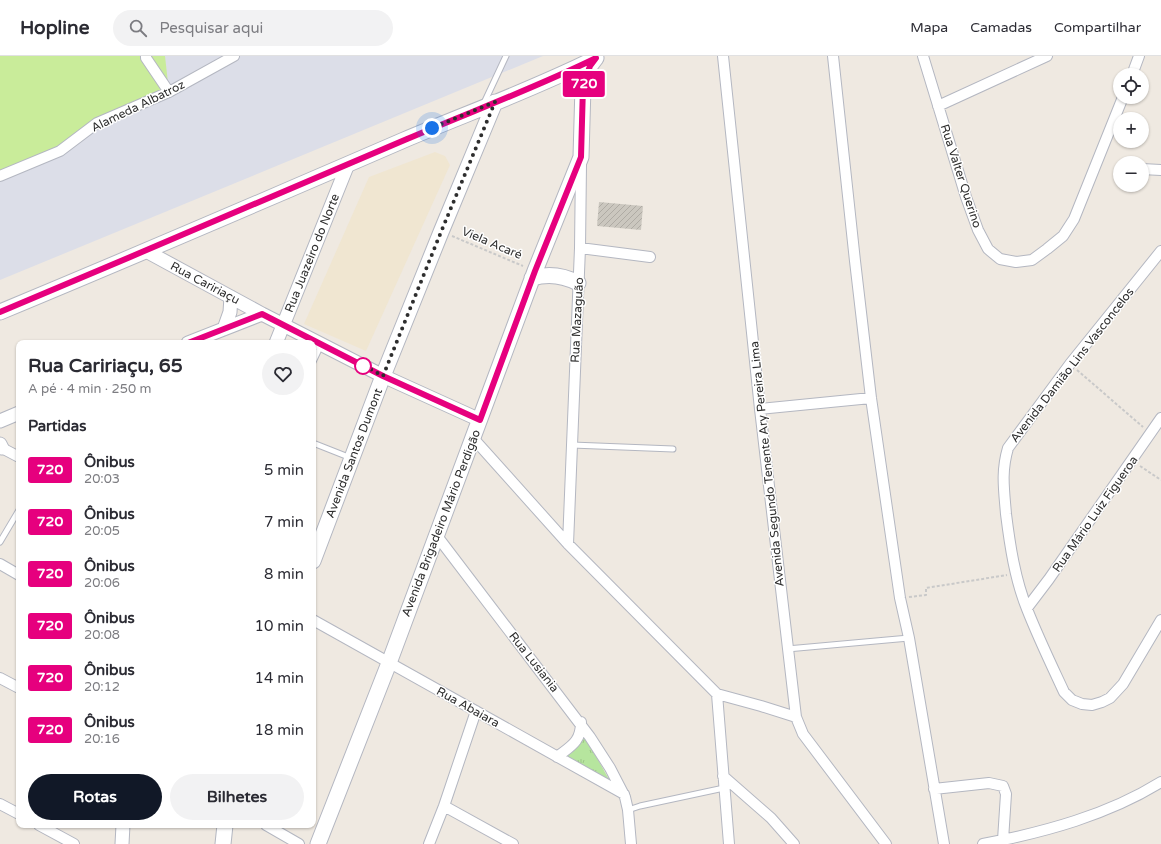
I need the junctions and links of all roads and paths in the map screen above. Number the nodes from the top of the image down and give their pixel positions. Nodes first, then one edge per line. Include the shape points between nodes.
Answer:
1 (146, 56) edge
2 (234, 56) edge
3 (506, 56) edge
4 (723, 56) edge
5 (833, 56) edge
6 (923, 56) edge
7 (1047, 56) edge
8 (1139, 56) edge
9 (598, 57) edge
10 (1135, 68) edge
11 (558, 76) junction
12 (169, 92) junction
13 (582, 96) junction
14 (1120, 104) edge
15 (489, 105) junction
16 (938, 106) junction
17 (581, 157) junction
18 (348, 164) junction
19 (1149, 169) edge
20 (1161, 170) edge
21 (0, 176) edge
22 (441, 232) junction
23 (580, 248) junction
24 (146, 251) junction
25 (1161, 251) edge
26 (650, 257) dead end
27 (534, 274) junction
28 (578, 283) junction
29 (230, 297) junction
30 (0, 312) edge
31 (262, 314) junction
32 (284, 324) junction
33 (224, 329) junction
34 (196, 340) edge
35 (277, 340) edge
36 (314, 340) edge
37 (316, 341) edge
38 (322, 344) junction
39 (316, 356) edge
40 (1070, 364) junction
41 (383, 376) junction
42 (871, 398) junction
43 (760, 409) junction
44 (16, 414) edge
45 (1161, 418) edge
46 (480, 420) junction
47 (0, 421) edge
48 (1151, 433) junction
49 (473, 438) junction
50 (316, 444) edge
51 (572, 445) junction
52 (1, 446) edge
53 (673, 449) dead end
54 (16, 455) edge
55 (352, 459) junction
56 (1132, 461) junction
57 (1161, 480) edge
58 (16, 515) edge
59 (436, 536) junction
60 (0, 542) edge
61 (568, 544) junction
62 (316, 553) edge
63 (0, 564) edge
64 (15, 572) edge
65 (1016, 573) junction
66 (0, 574) edge
67 (900, 598) junction
68 (1027, 608) junction
69 (1161, 620) edge
70 (316, 622) edge
71 (908, 638) junction
72 (787, 649) junction
73 (389, 663) junction
74 (0, 678) edge
75 (16, 686) edge
76 (717, 694) junction
77 (476, 711) junction
78 (796, 717) junction
79 (581, 722) junction
80 (557, 757) junction
81 (723, 776) junction
82 (1161, 782) edge
83 (724, 788) junction
84 (934, 789) junction
85 (624, 794) junction
86 (0, 804) edge
87 (444, 806) junction
88 (628, 810) junction
89 (16, 812) edge
90 (45, 828) edge
91 (123, 828) edge
92 (225, 828) edge
93 (271, 828) edge
94 (1003, 840) junction
95 (74, 844) edge
96 (122, 844) edge
97 (223, 844) edge
98 (299, 844) edge
99 (318, 844) edge
100 (429, 844) edge
101 (513, 844) edge
102 (631, 844) edge
103 (729, 844) edge
104 (794, 844) edge
105 (886, 844) edge
106 (944, 844) edge
107 (983, 844) edge

1 - 12 street
2 - 12 street, Alameda Albatroz
3 - 15 lane
4 - 43 street, Avenida Segundo Tenente Ary Pereira Lima
5 - 42 street
6 - 16 street, Rua Valter Querino
7 - 16 street
8 - 10 street
9 - 11 main road
9 - 13 main road, Rua Mazaguão via 590,66
11 - 13 main road via 571,80 580,89
11 - 15 main road
12 - 21 street, Alameda Albatroz via 97,123 60,152
13 - 17 main road, Rua Mazaguão
14 - 16 street, Rua Valter Querino via 1074,219 1058,241 1032,260 1016,262 1000,259 988,249 978,230
15 - 18 main road
15 - 22 main road, Avenida Santos Dumont
17 - 23 street, Rua Mazaguão
17 - 27 main road, Avenida Brigadeiro Mário Perdigão
18 - 24 main road
18 - 32 street, Rua Juazeiro do Norte
19 - 20 street
22 - 27 path, Viela Acaré
22 - 41 main road, Avenida Santos Dumont
23 - 26 street
23 - 28 street, Rua Mazaguão
24 - 29 street, Rua Caririaçu
24 - 30 main road
25 - 40 street, Avenida Damião Lins Vasconcelos
27 - 28 main road via 554,275
27 - 46 main road, Avenida Brigadeiro Mário Perdigão
28 - 51 street, Rua Mazaguão
29 - 31 street, Rua Caririaçu
29 - 33 street via 230,312
31 - 32 street, Rua Caririaçu
31 - 33 street
32 - 35 street, Rua Juazeiro do Norte
32 - 36 street, Rua Caririaçu
33 - 34 street
37 - 38 street, Rua Caririaçu
38 - 39 lane
38 - 41 street, Rua Caririaçu
40 - 48 path
40 - 65 street, Avenida Damião Lins Vasconcelos via 1008,448 1004,463 1005,503
41 - 46 street, Rua Caririaçu
41 - 55 main road, Avenida Santos Dumont
42 - 43 street
42 - 67 street
43 - 72 street, Avenida Segundo Tenente Ary Pereira Lima
44 - 47 street
45 - 48 street, Rua Mário Luiz Figueroa
46 - 49 main road, Avenida Brigadeiro Mário Perdigão
48 - 56 street, Rua Mário Luiz Figueroa
49 - 59 main road, Avenida Brigadeiro Mário Perdigão
49 - 61 street
50 - 55 lane
51 - 53 lane
51 - 61 street, Rua Mazaguão
52 - 54 street
55 - 62 main road, Avenida Santos Dumont
56 - 57 path
56 - 68 street, Rua Mário Luiz Figueroa
58 - 60 lane
59 - 73 main road, Avenida Brigadeiro Mário Perdigão
59 - 79 street, Rua Lusiania
61 - 76 street
63 - 64 street
64 - 66 street
65 - 67 path via 926,588 926,595
65 - 68 street, Avenida Damião Lins Vasconcelos
67 - 71 street
68 - 69 street, Avenida Damião Lins Vasconcelos via 1064,692 1072,700 1082,704 1102,702 1118,690
70 - 73 street, Rua Abaiara
71 - 72 lane
71 - 84 street
72 - 78 street, Avenida Segundo Tenente Ary Pereira Lima
73 - 77 street, Rua Abaiara
73 - 99 main road, Avenida Brigadeiro Mário Perdigão
74 - 75 street
76 - 78 street
76 - 81 street
77 - 80 street, Rua Abaiara
77 - 87 street
78 - 105 street, Avenida Segundo Tenente Ary Pereira Lima via 803,734
79 - 80 street via 578,740
79 - 85 street, Rua Lusiania
80 - 85 street, Rua Abaiara
81 - 83 street
81 - 104 street via 771,818
82 - 94 street via 1116,806 1071,822
83 - 88 lane
83 - 103 street
84 - 94 street via 989,782 1003,786 1006,794
84 - 106 street
85 - 88 street, Rua Lusiania
86 - 89 street
87 - 100 street
87 - 101 street
88 - 102 street, Rua Lusiania
90 - 95 street
91 - 96 street
92 - 97 main road
93 - 98 street
94 - 107 street

